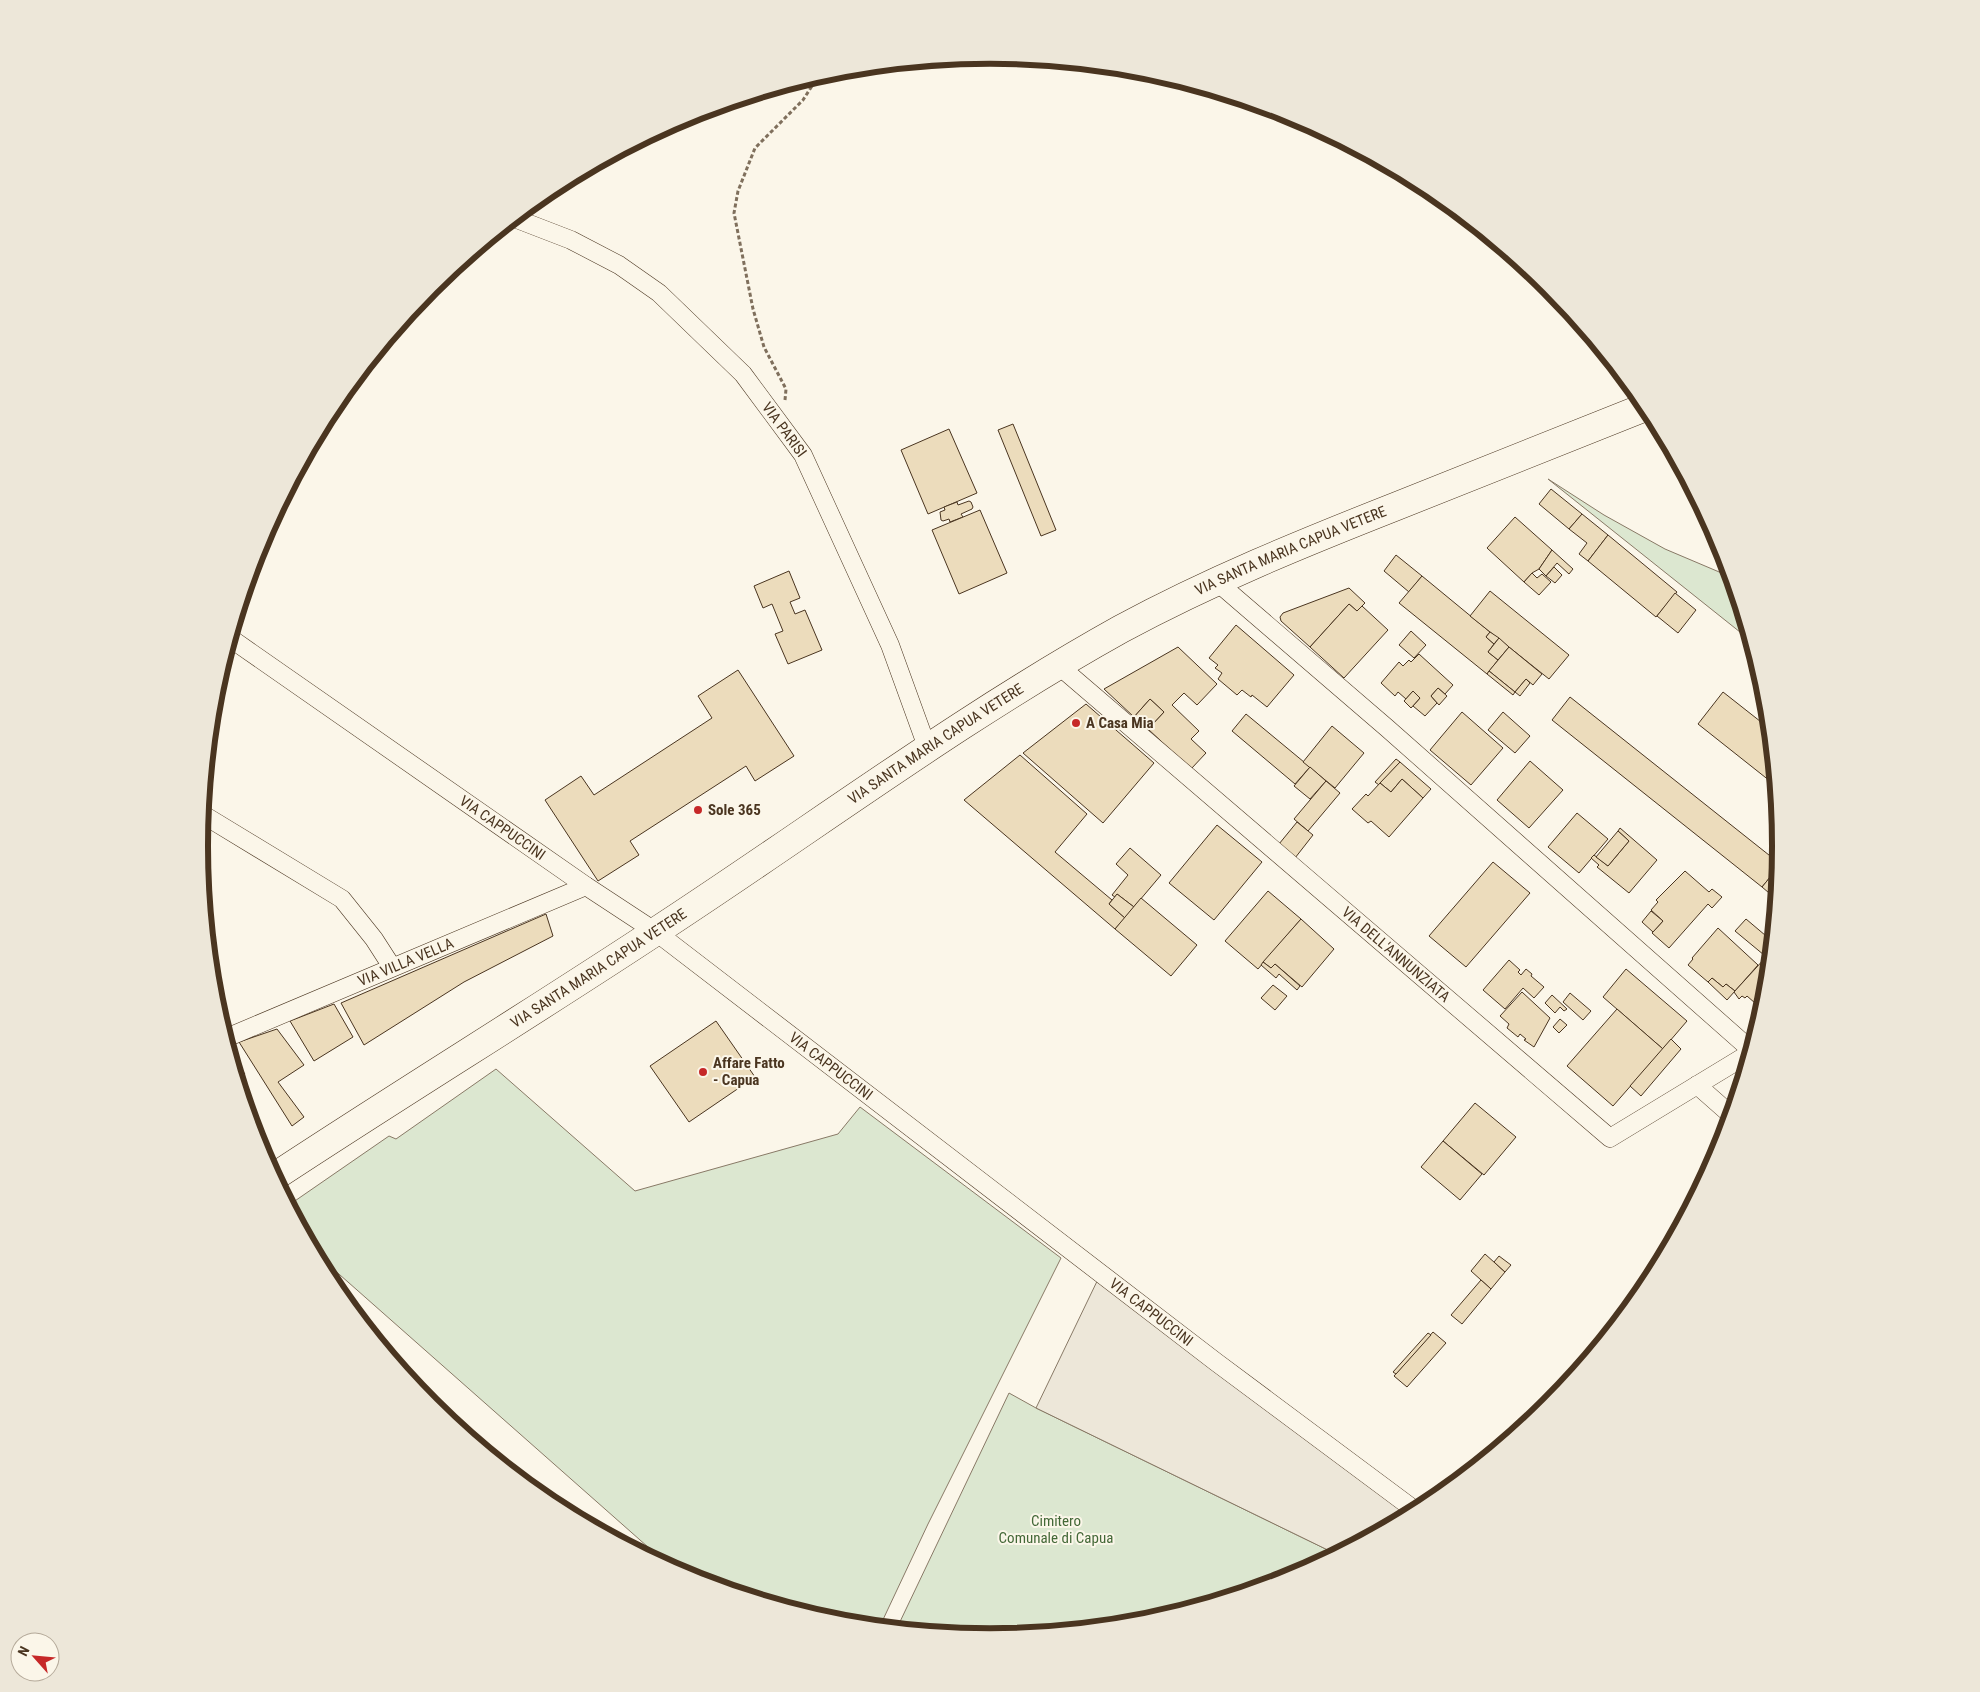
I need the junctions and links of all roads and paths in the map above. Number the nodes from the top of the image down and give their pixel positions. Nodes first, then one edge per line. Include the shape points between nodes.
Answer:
1 (813, 84) edge
2 (520, 220) edge
3 (1639, 410) edge
4 (782, 425) junction
5 (1216, 581) junction
6 (235, 641) edge
7 (1058, 665) junction
8 (928, 748) junction
9 (209, 818) edge
10 (586, 886) junction
11 (656, 932) junction
12 (392, 967) junction
13 (231, 1036) edge
14 (1746, 1048) edge
15 (1744, 1055) edge
16 (1697, 1085) junction
17 (1726, 1110) edge
18 (280, 1173) edge
19 (1409, 1506) edge

1 - 4 path via 802,100 755,148 738,191 734,213 762,340 786,389
2 - 4 street, VIA PARISI via 571,240 619,265 659,293 743,374
3 - 5 main road, VIA SANTA MARIA CAPUA VETERE
4 - 8 street, VIA PARISI via 802,455 890,645
5 - 7 main road, VIA SANTA MARIA CAPUA VETERE
5 - 14 street
6 - 10 street, VIA CAPPUCCINI
7 - 8 main road, VIA SANTA MARIA CAPUA VETERE
7 - 16 street, VIA DELL'ANNUNZIATA via 1610,1138
8 - 11 main road, VIA SANTA MARIA CAPUA VETERE
9 - 12 street via 342,899
10 - 11 street, VIA CAPPUCCINI
10 - 12 street, VIA VILLA VELLA
11 - 18 main road, VIA SANTA MARIA CAPUA VETERE
11 - 19 street, VIA CAPPUCCINI via 1216,1362
12 - 13 street, VIA VILLA VELLA
15 - 16 street, VIA DELL'ANNUNZIATA
16 - 17 street

